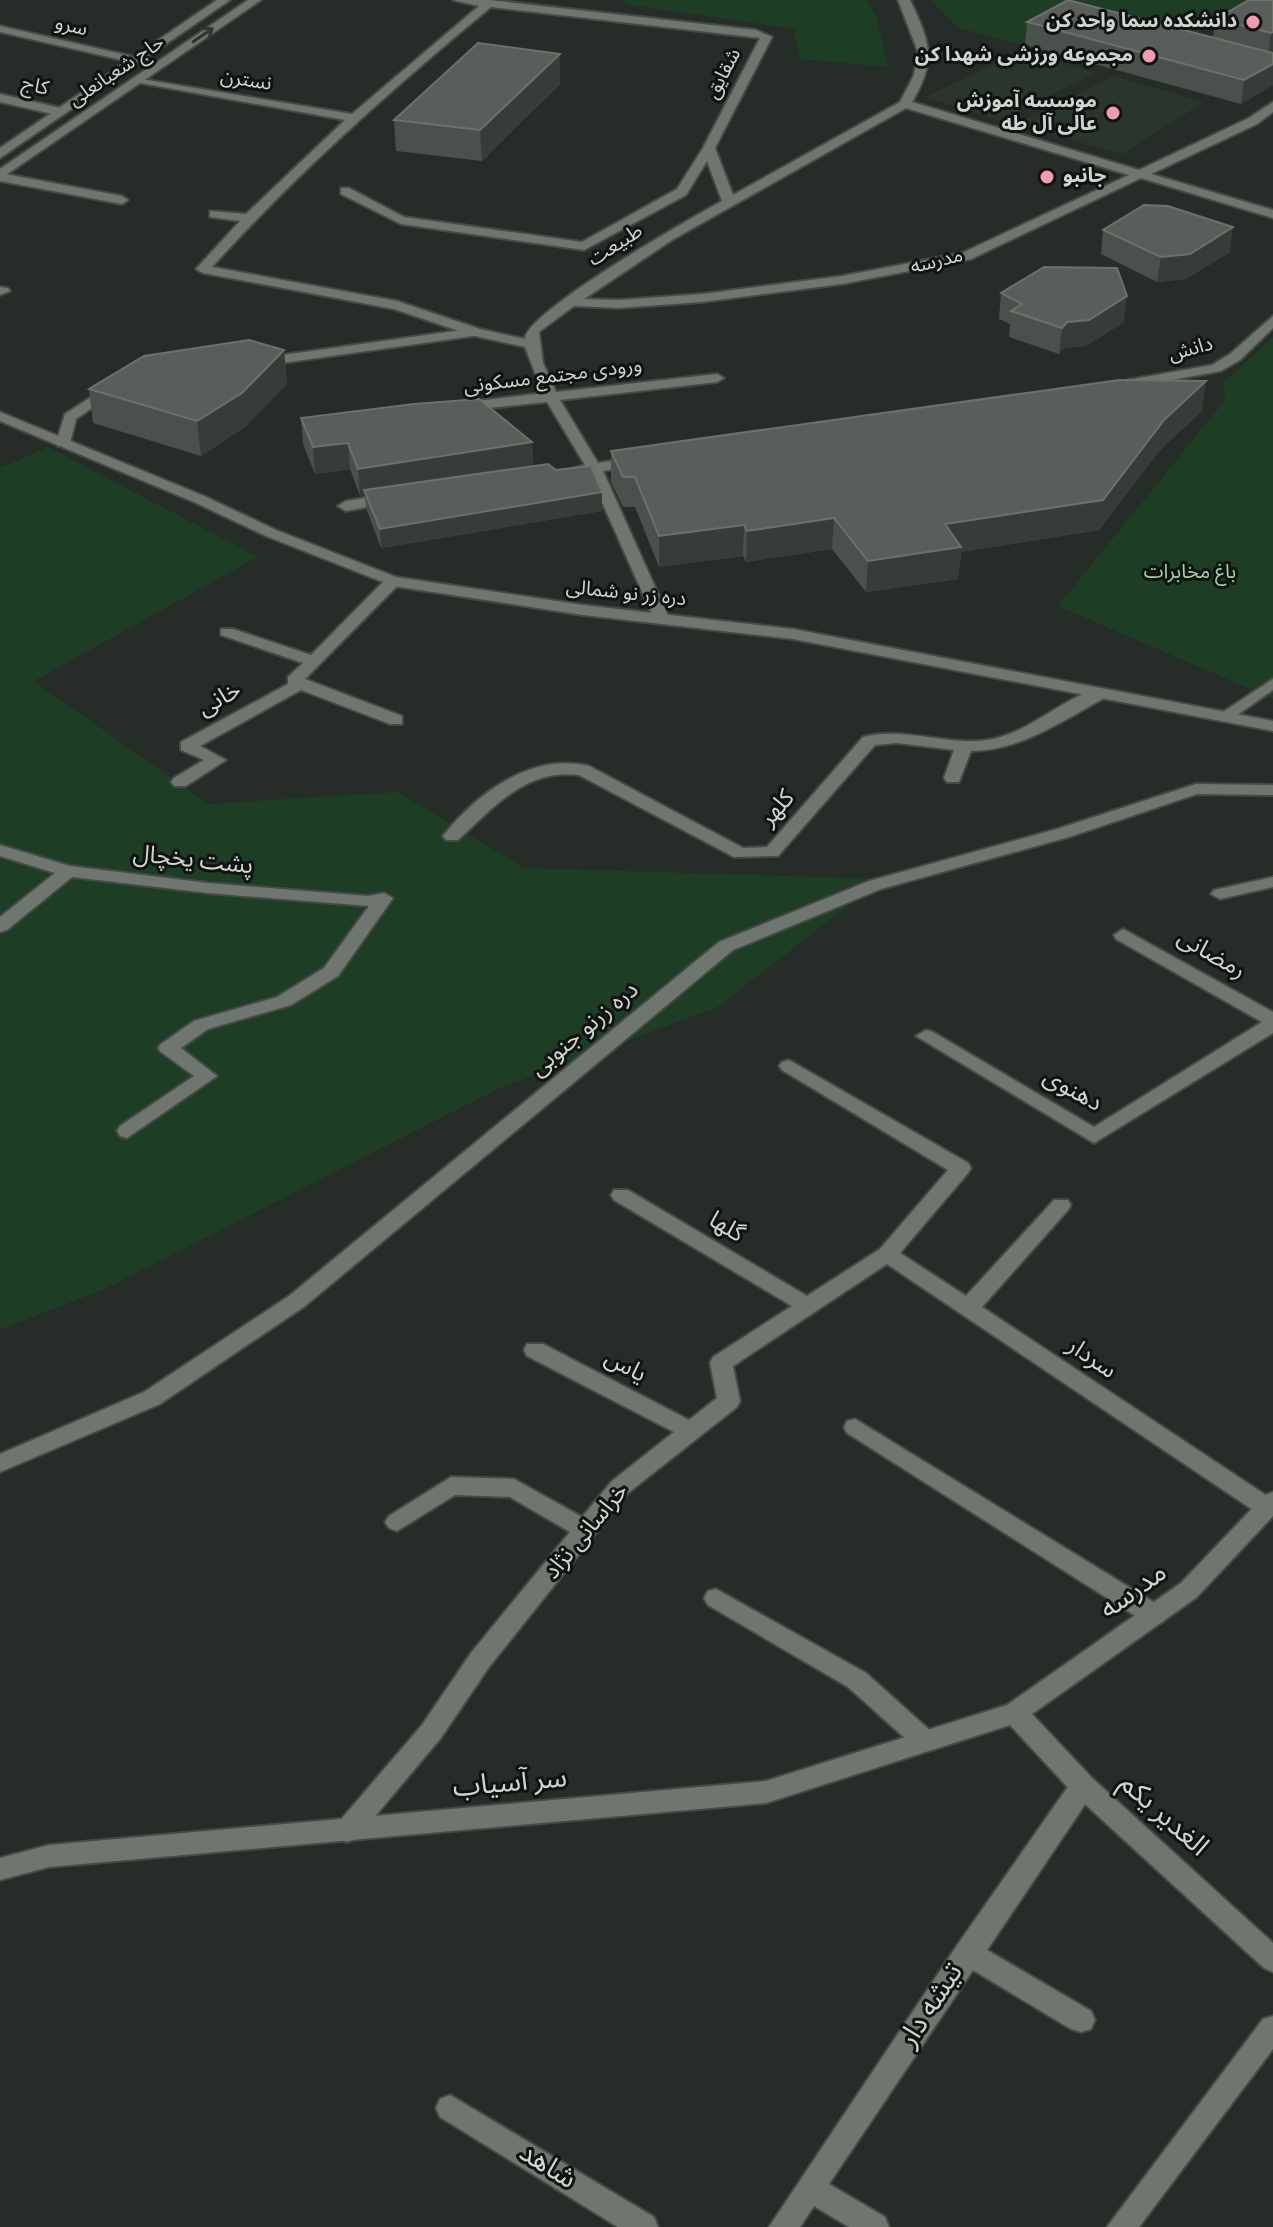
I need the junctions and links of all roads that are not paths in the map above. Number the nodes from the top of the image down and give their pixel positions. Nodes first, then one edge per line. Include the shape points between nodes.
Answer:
1 (224, 0) edge
2 (255, 0) edge
3 (459, 0) edge
4 (904, 0) edge
5 (488, 4) junction
6 (0, 29) edge
7 (135, 60) junction
8 (160, 64) junction
9 (110, 77) junction
10 (135, 81) junction
11 (0, 98) edge
12 (905, 104) junction
13 (1273, 106) edge
14 (61, 112) junction
15 (84, 116) junction
16 (351, 117) junction
17 (709, 148) junction
18 (0, 154) edge
19 (1141, 175) junction
20 (0, 176) edge
21 (345, 191) dead end
22 (122, 200) dead end
23 (729, 202) junction
24 (215, 214) dead end
25 (1273, 214) edge
26 (247, 218) junction
27 (569, 302) junction
28 (1273, 320) edge
29 (476, 332) junction
30 (529, 344) junction
31 (246, 364) edge
32 (717, 378) dead end
33 (129, 386) edge
34 (1109, 387) edge
35 (552, 397) junction
36 (448, 409) edge
37 (3, 420) edge
38 (63, 443) junction
39 (657, 458) edge
40 (594, 468) junction
41 (548, 475) edge
42 (408, 496) edge
43 (346, 506) dead end
44 (393, 581) junction
45 (661, 618) junction
46 (227, 632) dead end
47 (313, 661) junction
48 (301, 683) junction
49 (1273, 683) edge
50 (1100, 693) junction
51 (1225, 717) junction
52 (396, 720) dead end
53 (1273, 726) edge
54 (964, 745) junction
55 (953, 778) dead end
56 (180, 782) dead end
57 (1273, 790) edge
58 (452, 836) dead end
59 (0, 850) edge
60 (68, 871) junction
61 (1273, 882) edge
62 (1220, 894) dead end
63 (0, 926) edge
64 (1123, 935) dead end
65 (1273, 1022) edge
66 (926, 1036) dead end
67 (789, 1066) dead end
68 (127, 1131) dead end
69 (621, 1195) dead end
70 (1061, 1205) dead end
71 (887, 1254) junction
72 (806, 1305) junction
73 (968, 1308) junction
74 (535, 1350) dead end
75 (855, 1427) dead end
76 (691, 1431) junction
77 (0, 1463) edge
78 (1270, 1504) edge
79 (397, 1522) dead end
80 (587, 1531) junction
81 (716, 1598) dead end
82 (1154, 1615) junction
83 (1015, 1713) junction
84 (925, 1741) junction
85 (1083, 1786) junction
86 (347, 1831) junction
87 (0, 1869) edge
88 (967, 1952) junction
89 (1273, 1960) edge
90 (1081, 2020) dead end
91 (1273, 2028) edge
92 (450, 2108) dead end
93 (812, 2189) junction
94 (644, 2227) edge
95 (783, 2227) edge
96 (875, 2227) edge
97 (1121, 2227) edge

1 - 7 street, حاج شعبانعلی
8 -> 2 street, حاج شعبانعلی
3 - 5 street, شقایق
4 - 12 street via 924,41 922,77
5 - 16 street
5 - 17 street, شقایق via 766,37
6 - 7 street, سرو
7 - 8 street, سرو
7 - 9 street, حاج شعبانعلی
8 - 10 street, حاج شعبانعلی
9 - 10 street, نسترن
9 - 14 street, حاج شعبانعلی
10 - 15 street, حاج شعبانعلی
10 - 16 street, نسترن
11 - 14 street, کاج
12 - 19 street
12 - 23 street, طبیعت
13 - 19 street, مدرسه via 1253,121
14 - 15 street, کاج
14 - 18 street, حاج شعبانعلی
15 - 20 street, حاج شعبانعلی
16 - 26 street
17 - 21 street, شقایق via 682,192 584,246 401,220
17 - 23 street
19 - 25 street
19 - 27 street, مدرسه via 966,256 917,268 702,298
20 - 22 street
23 - 27 street, طبیعت
24 - 26 street
26 - 29 street via 203,269 397,305
27 - 30 street, طبیعت via 540,322
28 - 34 street, دانش via 1216,368
29 - 30 street
29 - 31 lane
30 - 35 street
32 - 35 street, ورودی مجتمع مسکونی
33 - 38 lane via 102,393 70,417
35 - 36 street, ورودی مجتمع مسکونی
35 - 40 street
37 - 38 street, دره زر نو شمالی
38 - 44 street, دره زر نو شمالی
39 - 40 street
40 - 41 street
40 - 45 street
42 - 43 street
44 - 45 street, دره زر نو شمالی
44 - 47 street
45 - 50 street, دره زر نو شمالی via 793,634
46 - 47 street
47 - 48 street via 294,681
48 - 52 street
48 - 56 street, خانی via 187,746 217,760
49 - 51 lane
50 - 51 street, دره زر نو شمالی
50 - 54 street, کلهر via 1014,737
51 - 53 street, دره زر نو شمالی
54 - 55 street
54 - 58 street, کلهر via 900,737 869,741 772,852 740,853 583,770 561,765 528,772
57 - 77 street, دره زرنو جنوبی via 1196,789 1063,833 875,885 726,946 297,1301 152,1398
59 - 60 street, پشت یخچال
60 - 63 street
60 - 68 street, پشت یخچال via 208,888 384,898 331,972 284,1001 201,1025 168,1048 207,1076
61 - 62 street
64 - 65 street, رمضانی
65 - 66 street, دهنوی via 1094,1136
67 - 71 street via 961,1168
69 - 72 street, گلها
70 - 73 street
71 - 72 street, خراسانی نژاد
71 - 73 street, سردار
72 - 76 street, خراسانی نژاد via 721,1363 729,1401
73 - 78 street, سردار
74 - 76 street, یاس
75 - 82 street
76 - 80 street, خراسانی نژاد via 620,1487
78 - 82 street, مدرسه via 1189,1590
79 - 80 street via 451,1486 514,1488
80 - 86 street, خراسانی نژاد
81 - 84 street via 857,1680
82 - 83 street, مدرسه
83 - 84 street, سر آسیاب
83 - 85 street, الغدیر یکم
84 - 86 street, سر آسیاب via 766,1792
85 - 88 street, تیشه دار
85 - 89 street, الغدیر یکم
86 - 87 street, سر آسیاب via 49,1856
88 - 90 street
88 - 93 street, تیشه دار
91 - 97 street
92 - 94 street, شاهد
93 - 95 street, تیشه دار
93 - 96 street

